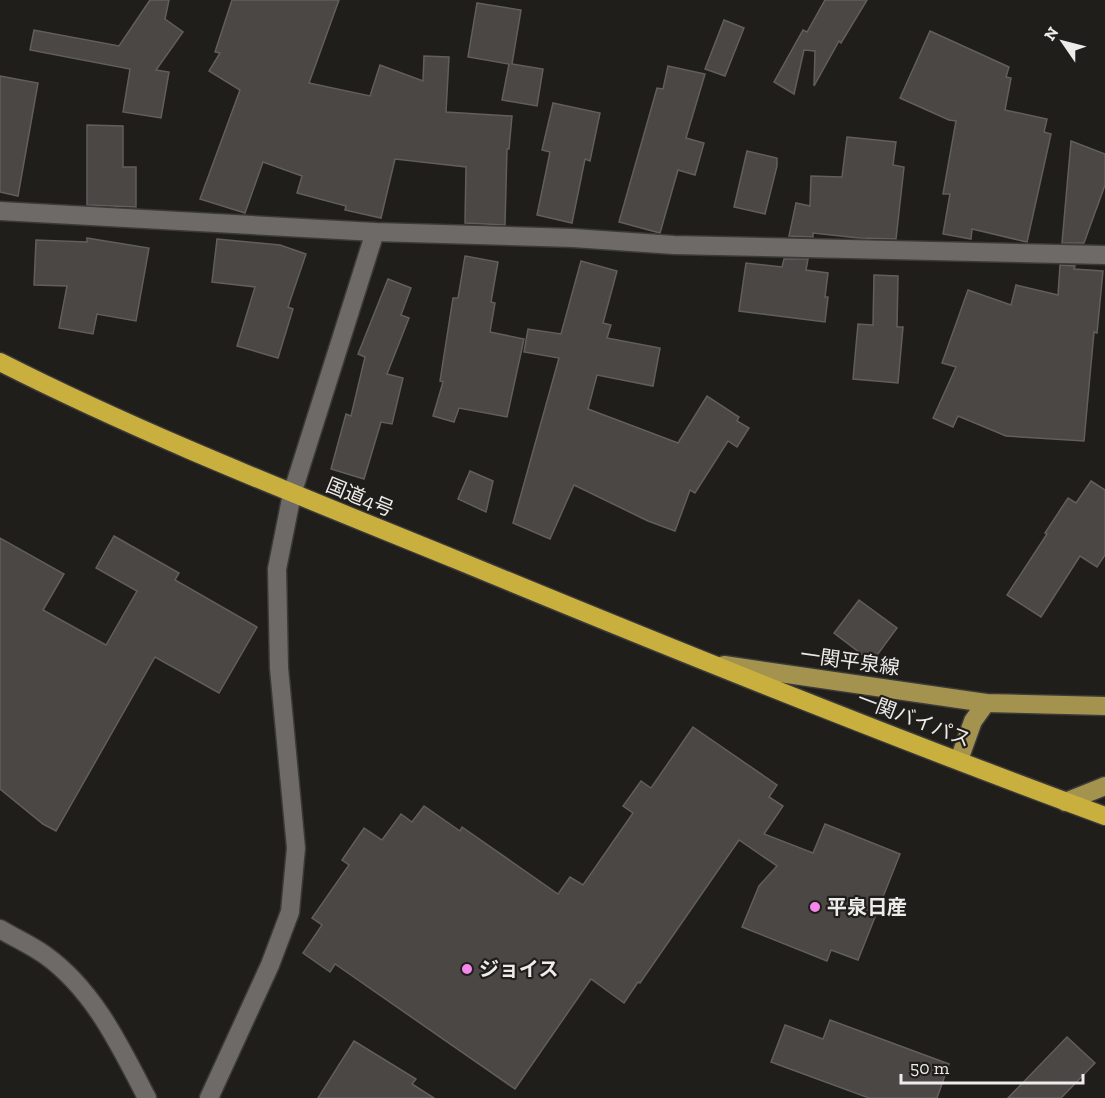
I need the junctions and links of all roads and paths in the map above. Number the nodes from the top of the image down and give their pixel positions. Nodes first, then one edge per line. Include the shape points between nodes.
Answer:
1 (0, 211) edge
2 (375, 232) junction
3 (1105, 255) edge
4 (0, 362) edge
5 (292, 494) junction
6 (707, 663) junction
7 (986, 704) junction
8 (1105, 706) edge
9 (959, 760) junction
10 (1105, 786) edge
11 (1065, 801) junction
12 (1105, 816) edge
13 (0, 929) edge
14 (147, 1098) edge
15 (209, 1098) edge

1 - 2 street
2 - 3 street via 674,245
2 - 5 street
4 - 5 highway, 国道4号 via 66,396
5 - 6 highway, 国道4号
5 - 15 street via 277,569 279,668 296,848 290,912 270,966
6 - 7 main road, 一関平泉線
6 - 9 highway, 一関バイパス
7 - 8 main road, 一関平泉線
7 - 9 main road via 973,721
9 - 11 highway, 一関バイパス
10 - 11 main road
11 - 12 highway, 一関バイパス
13 - 14 street via 45,955 84,991 115,1035

